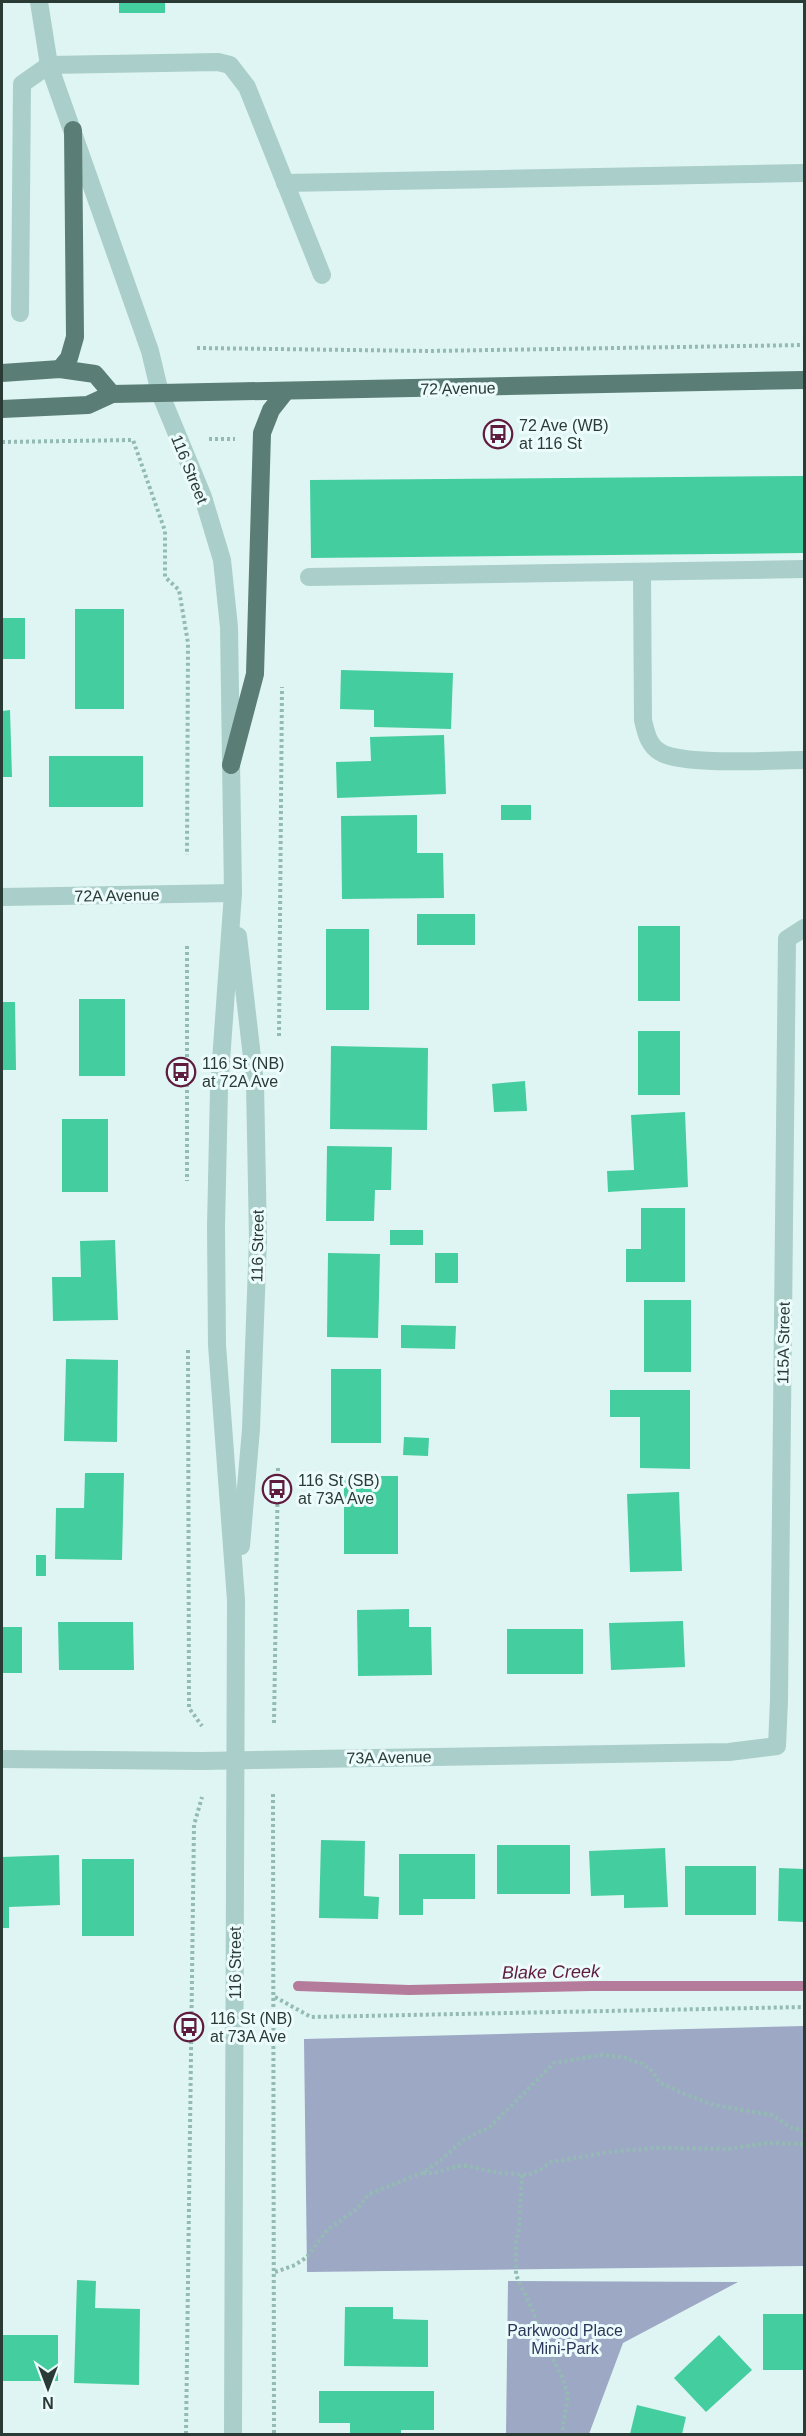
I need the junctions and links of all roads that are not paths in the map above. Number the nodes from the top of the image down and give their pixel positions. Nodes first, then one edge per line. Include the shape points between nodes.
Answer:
1 (39, 2) edge
2 (49, 65) junction
3 (73, 130) junction
4 (804, 173) edge
5 (285, 183) junction
6 (322, 275) dead end
7 (20, 313) dead end
8 (60, 369) junction
9 (2, 373) edge
10 (804, 380) edge
11 (286, 391) junction
12 (159, 393) junction
13 (112, 394) junction
14 (2, 409) edge
15 (804, 569) edge
16 (642, 572) junction
17 (309, 577) dead end
18 (804, 760) edge
19 (231, 765) junction
20 (233, 893) junction
21 (2, 897) edge
22 (804, 928) edge
23 (236, 1600) junction
24 (777, 1746) joint
25 (2, 1759) edge
26 (237, 1760) junction
27 (233, 2434) edge

1 - 2 street, 116 Street
2 - 3 street, 116 Street
2 - 5 street via 230,65 247,87
2 - 7 street via 22,84
3 - 8 main road via 75,337 69,358
3 - 12 street, 116 Street via 150,351
4 - 5 street
5 - 6 street
8 - 9 main road
8 - 13 main road via 94,374
10 - 11 main road, 72 Avenue
11 - 12 main road, 72 Avenue
11 - 19 main road via 262,433 255,674
12 - 13 main road, 72 Avenue
12 - 19 street, 116 Street via 203,497 222,560 229,627
13 - 14 main road, 72 Avenue via 88,405
15 - 16 street
16 - 17 street
16 - 18 street via 643,720 648,739 660,752 681,759
19 - 20 street, 116 Street
20 - 21 street, 72A Avenue
20 - 23 street, 116 Street via 219,1089 216,1227 217,1345
20 - 23 street, 116 Street via 255,1083 258,1239 251,1429
22 - 24 street, 115A Street via 787,939
23 - 26 street, 116 Street
24 - 26 street, 73A Avenue via 729,1752
25 - 26 street, 73A Avenue
26 - 27 street, 116 Street

